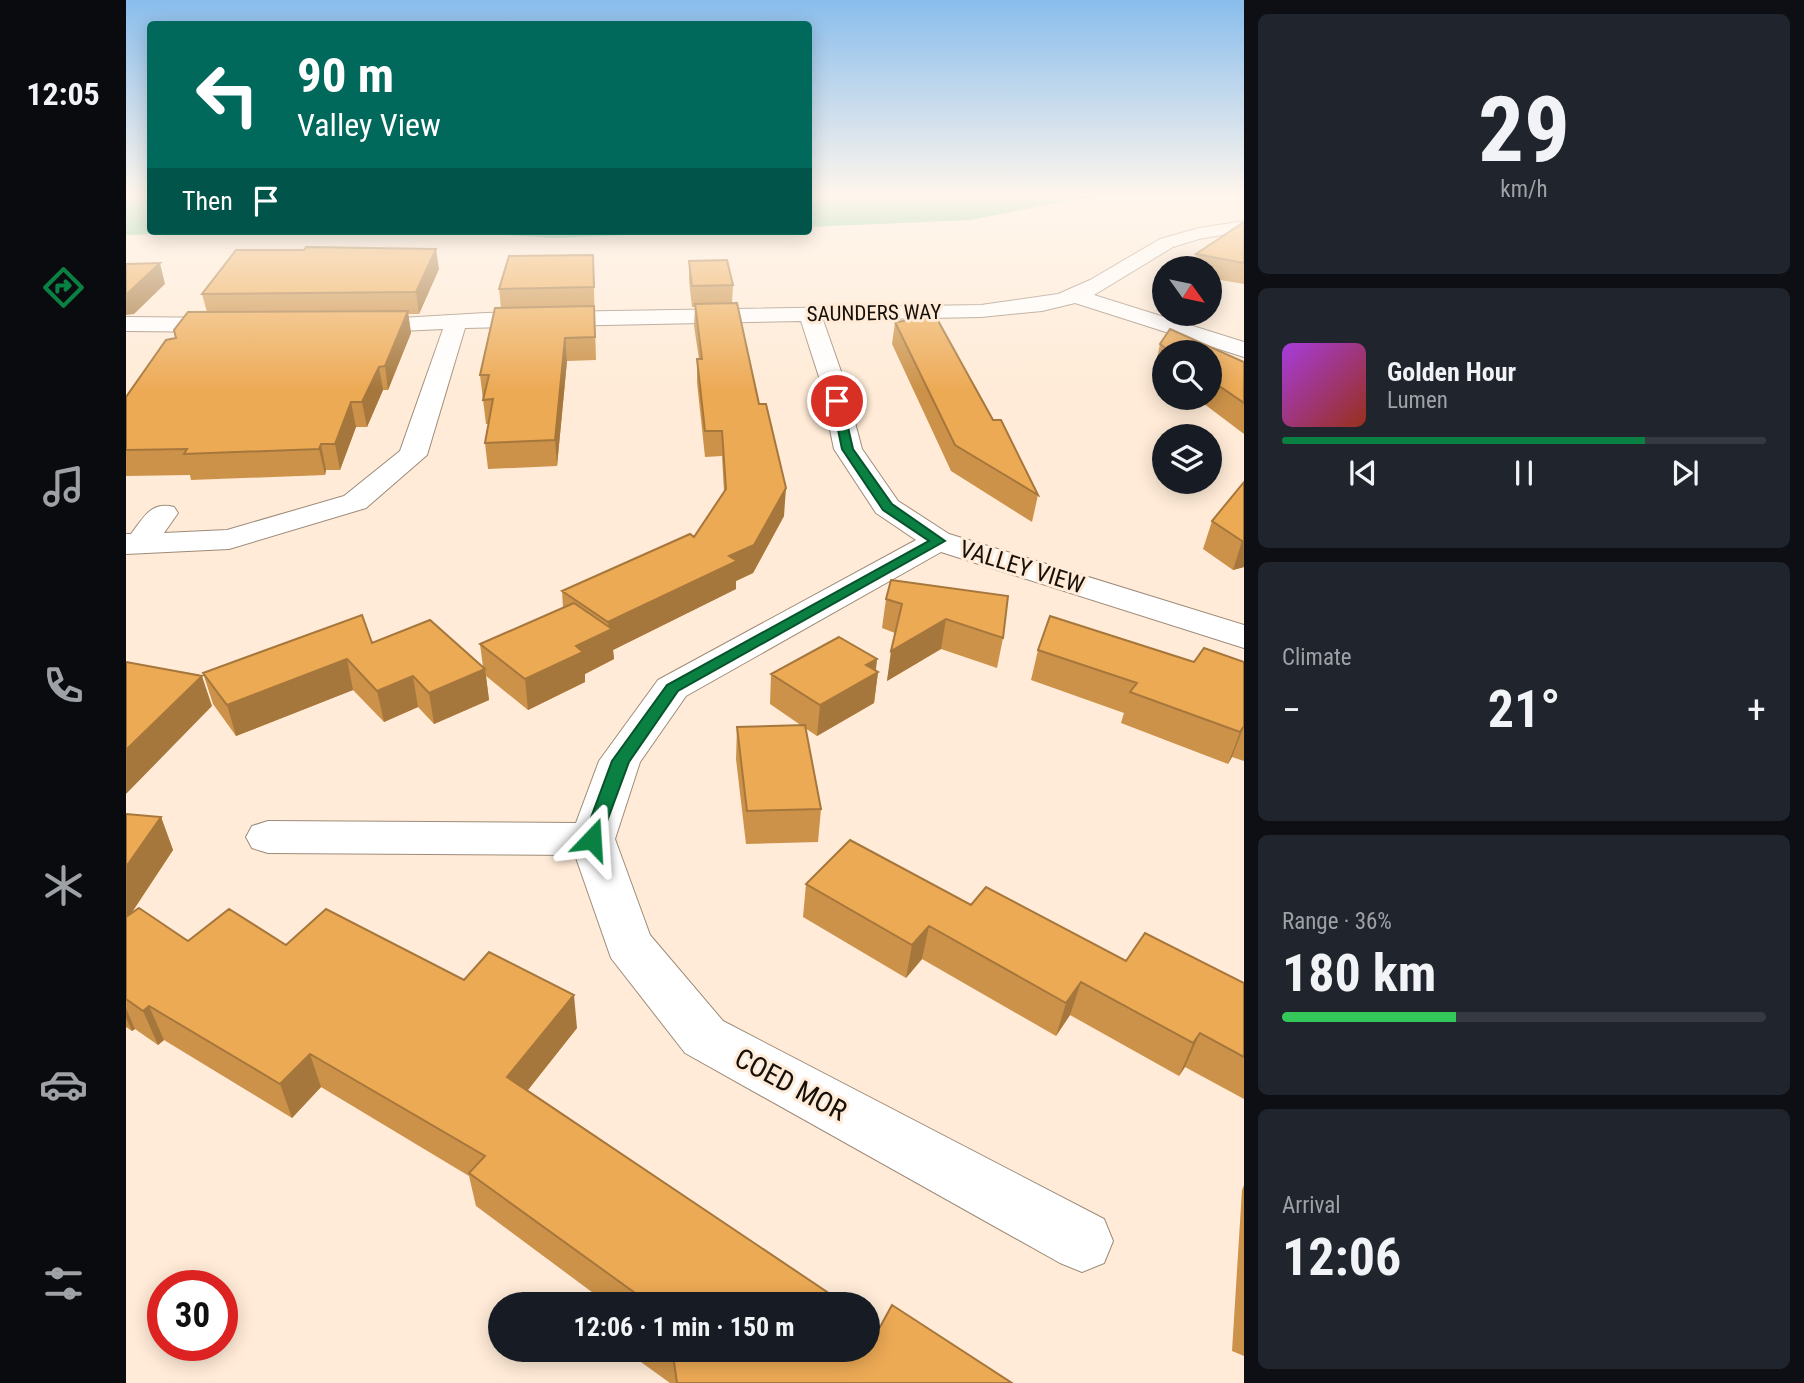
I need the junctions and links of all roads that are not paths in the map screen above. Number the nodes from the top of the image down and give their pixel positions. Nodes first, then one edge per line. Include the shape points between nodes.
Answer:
1 (1136, 261) edge
2 (1074, 296) junction
3 (406, 302) edge
4 (239, 308) edge
5 (810, 315) junction
6 (485, 320) junction
7 (456, 322) junction
8 (126, 324) edge
9 (189, 324) junction
10 (253, 326) edge
11 (331, 327) edge
12 (1244, 350) edge
13 (163, 513) dead end
14 (938, 541) junction
15 (133, 544) edge
16 (1244, 638) edge
17 (268, 837) dead end
18 (592, 839) junction
19 (1082, 1241) dead end

1 - 2 street, SAUNDERS WAY
2 - 5 street, SAUNDERS WAY via 981,311
2 - 12 street
3 - 6 street, SAUNDERS WAY via 467,311
4 - 9 street
5 - 6 street, SAUNDERS WAY
5 - 14 street, VALLEY VIEW via 848,449 887,507
6 - 7 street, SAUNDERS WAY
7 - 11 street, SAUNDERS WAY
7 - 15 street via 413,455 355,502 229,540
8 - 9 street
9 - 10 street
13 - 15 street
14 - 16 street, VALLEY VIEW
14 - 18 street via 672,688 620,761
17 - 18 street
18 - 19 street, COED MOR via 629,944 704,1037

